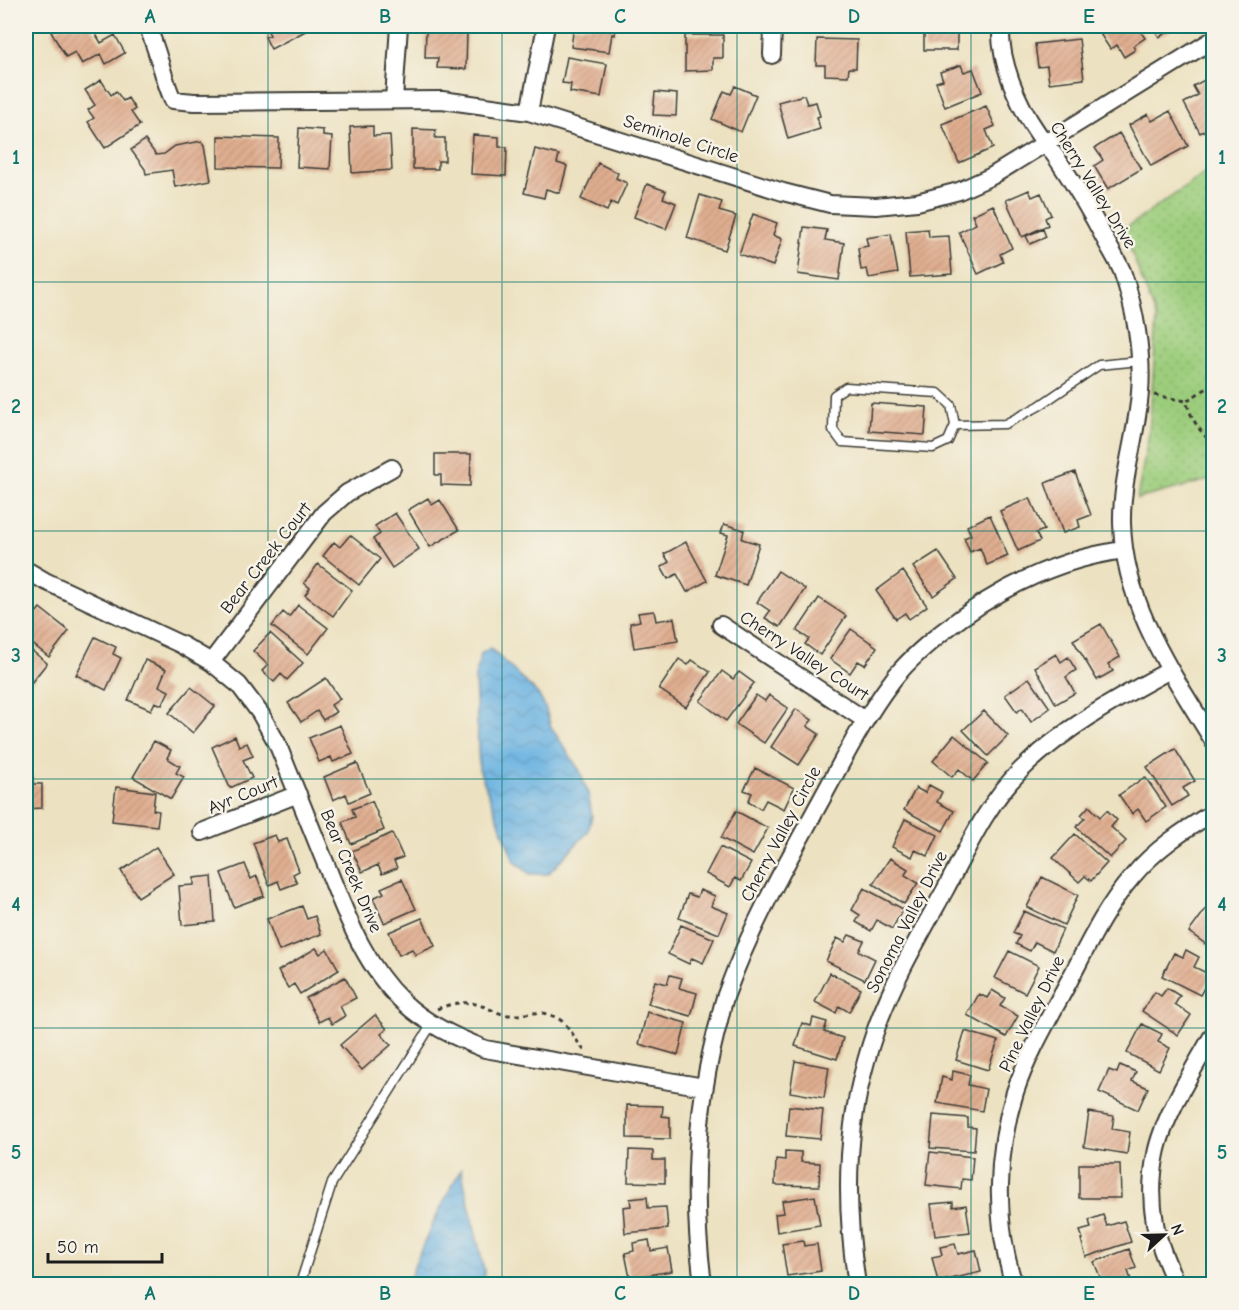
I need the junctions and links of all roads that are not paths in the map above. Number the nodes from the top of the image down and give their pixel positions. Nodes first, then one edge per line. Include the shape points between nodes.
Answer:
1 (147, 26) edge
2 (399, 26) edge
3 (546, 26) edge
4 (773, 26) edge
5 (1001, 26) edge
6 (1214, 39) edge
7 (772, 54) dead end
8 (394, 99) junction
9 (529, 112) junction
10 (1045, 143) junction
11 (1140, 361) junction
12 (955, 425) junction
13 (392, 468) dead end
14 (1124, 550) junction
15 (26, 570) edge
16 (721, 624) dead end
17 (211, 662) junction
18 (1170, 670) junction
19 (865, 720) junction
20 (1214, 742) edge
21 (298, 794) junction
22 (1214, 812) edge
23 (202, 832) dead end
24 (435, 1017) junction
25 (1214, 1033) edge
26 (705, 1087) junction
27 (300, 1284) edge
28 (703, 1284) edge
29 (857, 1284) edge
30 (1014, 1284) edge
31 (1176, 1284) edge

1 - 8 street, Seminole Circle via 173,100
2 - 8 street
3 - 9 street
4 - 7 street
5 - 10 street, Cherry Valley Drive via 1008,75
6 - 10 street, Seminole Circle
8 - 9 street, Seminole Circle via 442,100
9 - 10 street, Seminole Circle via 830,204 907,203 958,191 992,177
10 - 11 street, Cherry Valley Drive via 1094,217 1122,270 1135,316
11 - 12 lane via 1099,365 1005,424
11 - 14 street, Cherry Valley Drive via 1140,392 1123,484
12 - 12 lane via 951,405 938,393 846,387 834,395 833,430 842,442 933,448 948,441
13 - 17 street, Bear Creek Court via 347,493 324,513
14 - 18 street, Cherry Valley Drive via 1138,609
14 - 19 street, Cherry Valley Circle via 1052,568 1013,585 968,612 925,646 893,679
15 - 17 street, Bear Creek Drive
16 - 19 street, Cherry Valley Court
17 - 21 street, Bear Creek Drive via 239,685 261,713
18 - 20 street, Cherry Valley Drive
18 - 29 street, Sonoma Valley Drive via 1046,747 1017,774 986,814 896,982 862,1075 850,1140 847,1193
19 - 26 street, Cherry Valley Circle via 756,923 726,993
21 - 23 street, Ayr Court
21 - 24 street, Bear Creek Drive via 357,939 377,973 402,1001
22 - 30 street, Pine Valley Drive via 1164,846 1132,876 1107,910 1035,1046 1016,1091 1003,1141 1002,1234
24 - 26 street, Bear Creek Drive via 453,1036 484,1049
24 - 27 lane via 332,1183
25 - 31 street via 1171,1114 1156,1153 1152,1189 1155,1225
26 - 28 street, Cherry Valley Circle via 696,1192

